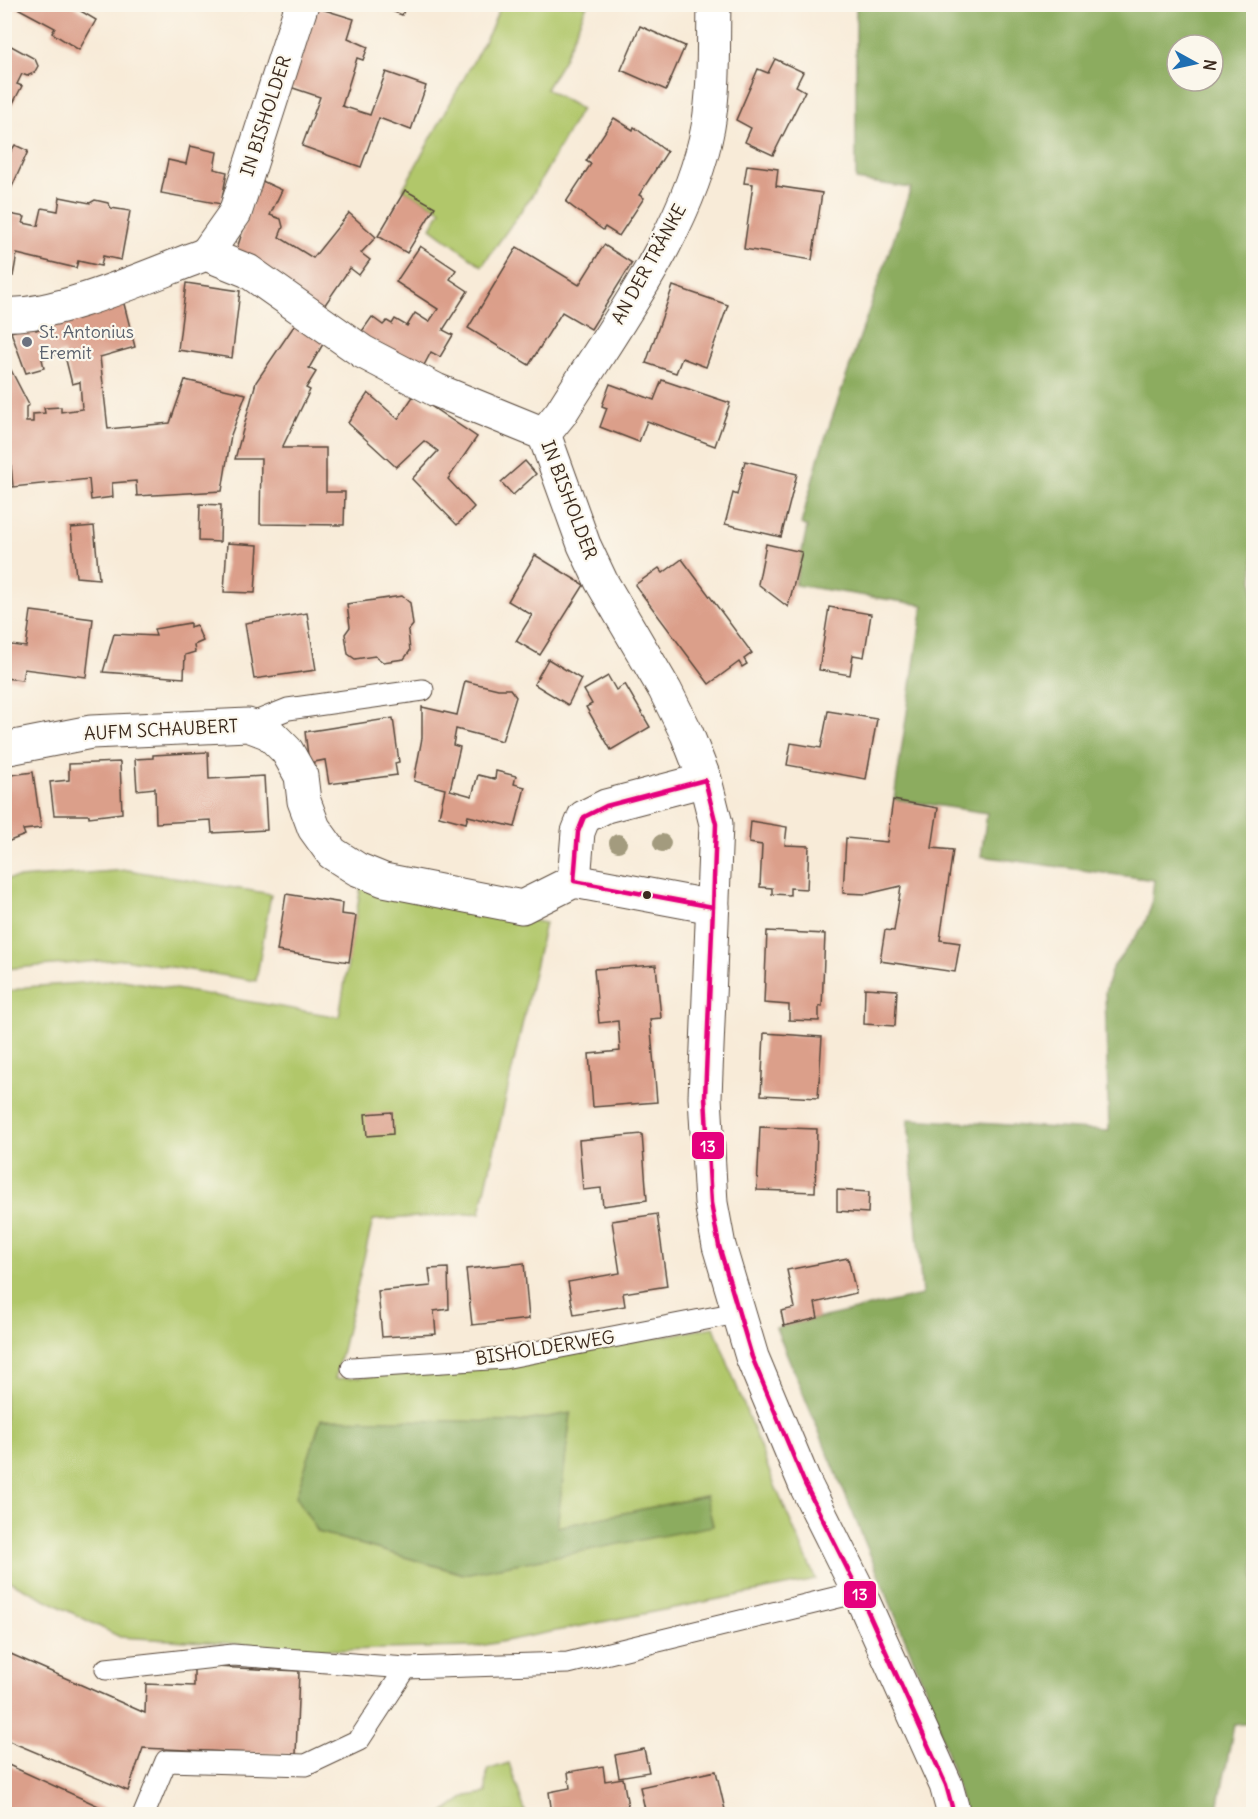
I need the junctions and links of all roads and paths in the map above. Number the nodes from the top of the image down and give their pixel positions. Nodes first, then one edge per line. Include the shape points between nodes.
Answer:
1 (302, 4) edge
2 (714, 4) edge
3 (206, 255) junction
4 (4, 314) edge
5 (544, 434) junction
6 (423, 690) dead end
7 (248, 725) junction
8 (4, 749) edge
9 (705, 780) junction
10 (574, 881) junction
11 (713, 907) junction
12 (737, 1313) junction
13 (352, 1368) dead end
14 (859, 1592) junction
15 (406, 1668) junction
16 (106, 1669) dead end
17 (144, 1815) edge
18 (954, 1815) edge

1 - 3 street, IN BISHOLDER via 235,213
2 - 5 street, AN DER TRÄNKE via 708,127 694,176 677,218 561,413
3 - 4 street via 70,303 24,315
3 - 5 street, IN BISHOLDER via 248,271 363,352 436,390
5 - 9 street, IN BISHOLDER via 584,544 665,690
6 - 7 lane, AUFM SCHAUBERT via 288,709
7 - 8 street, AUFM SCHAUBERT via 91,732
7 - 10 street, AUFM SCHAUBERT via 269,734 287,751 301,776 304,801 314,828 333,853 357,869 384,880 522,907
9 - 10 street via 606,806 584,817 578,832
9 - 11 street, IN BISHOLDER via 716,824
10 - 11 street
11 - 12 street via 705,1097 719,1246
12 - 13 lane, BISHOLDERWEG via 504,1358
12 - 14 street via 805,1484
14 - 15 lane via 568,1663
14 - 18 street via 946,1785
15 - 16 lane via 233,1655
15 - 17 lane via 358,1740 306,1765 166,1761

